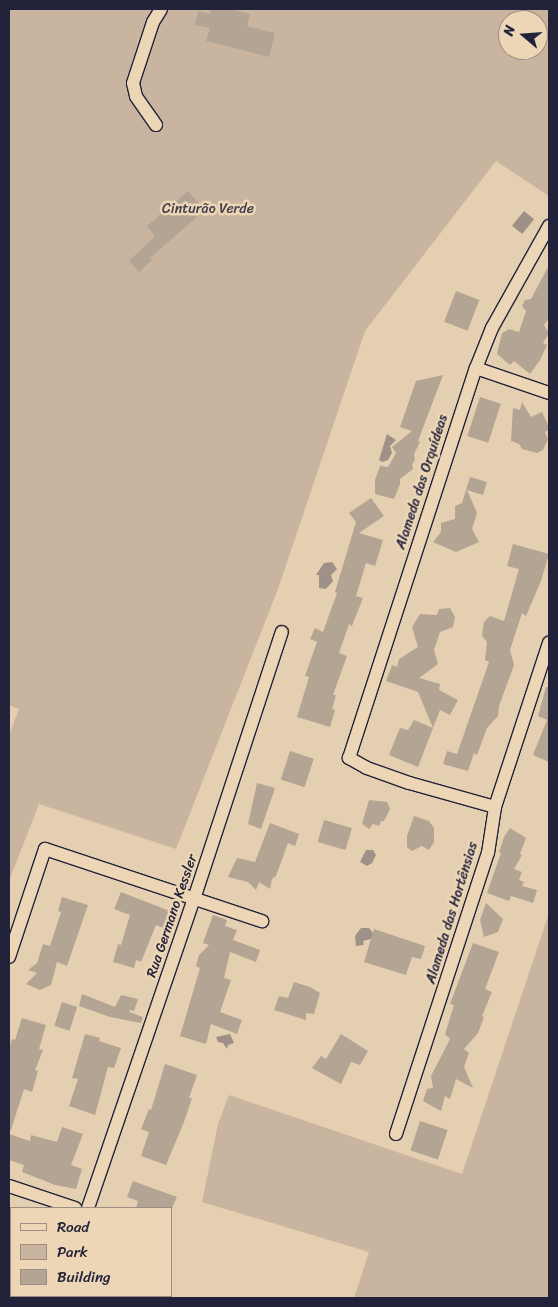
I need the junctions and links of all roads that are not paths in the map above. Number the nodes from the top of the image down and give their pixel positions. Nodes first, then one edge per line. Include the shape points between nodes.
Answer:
1 (161, 9) edge
2 (156, 125) dead end
3 (549, 226) edge
4 (476, 368) junction
5 (549, 393) edge
6 (282, 632) dead end
7 (549, 643) edge
8 (495, 807) junction
9 (194, 899) junction
10 (262, 921) dead end
11 (9, 956) edge
12 (396, 1134) dead end
13 (9, 1186) edge
14 (72, 1207) edge
15 (88, 1207) edge

1 - 2 street via 153,22 133,83 136,96
3 - 4 street, Alameda das Orquídeas via 492,328
4 - 5 street
4 - 8 street, Alameda das Orquídeas via 349,758 401,780
6 - 9 street, Rua Germano Kessler
7 - 8 street, Alameda das Hortênsias
8 - 12 street, Alameda das Hortênsias via 488,853
9 - 10 street
9 - 11 street via 45,848
9 - 15 street, Rua Germano Kessler
13 - 14 street

